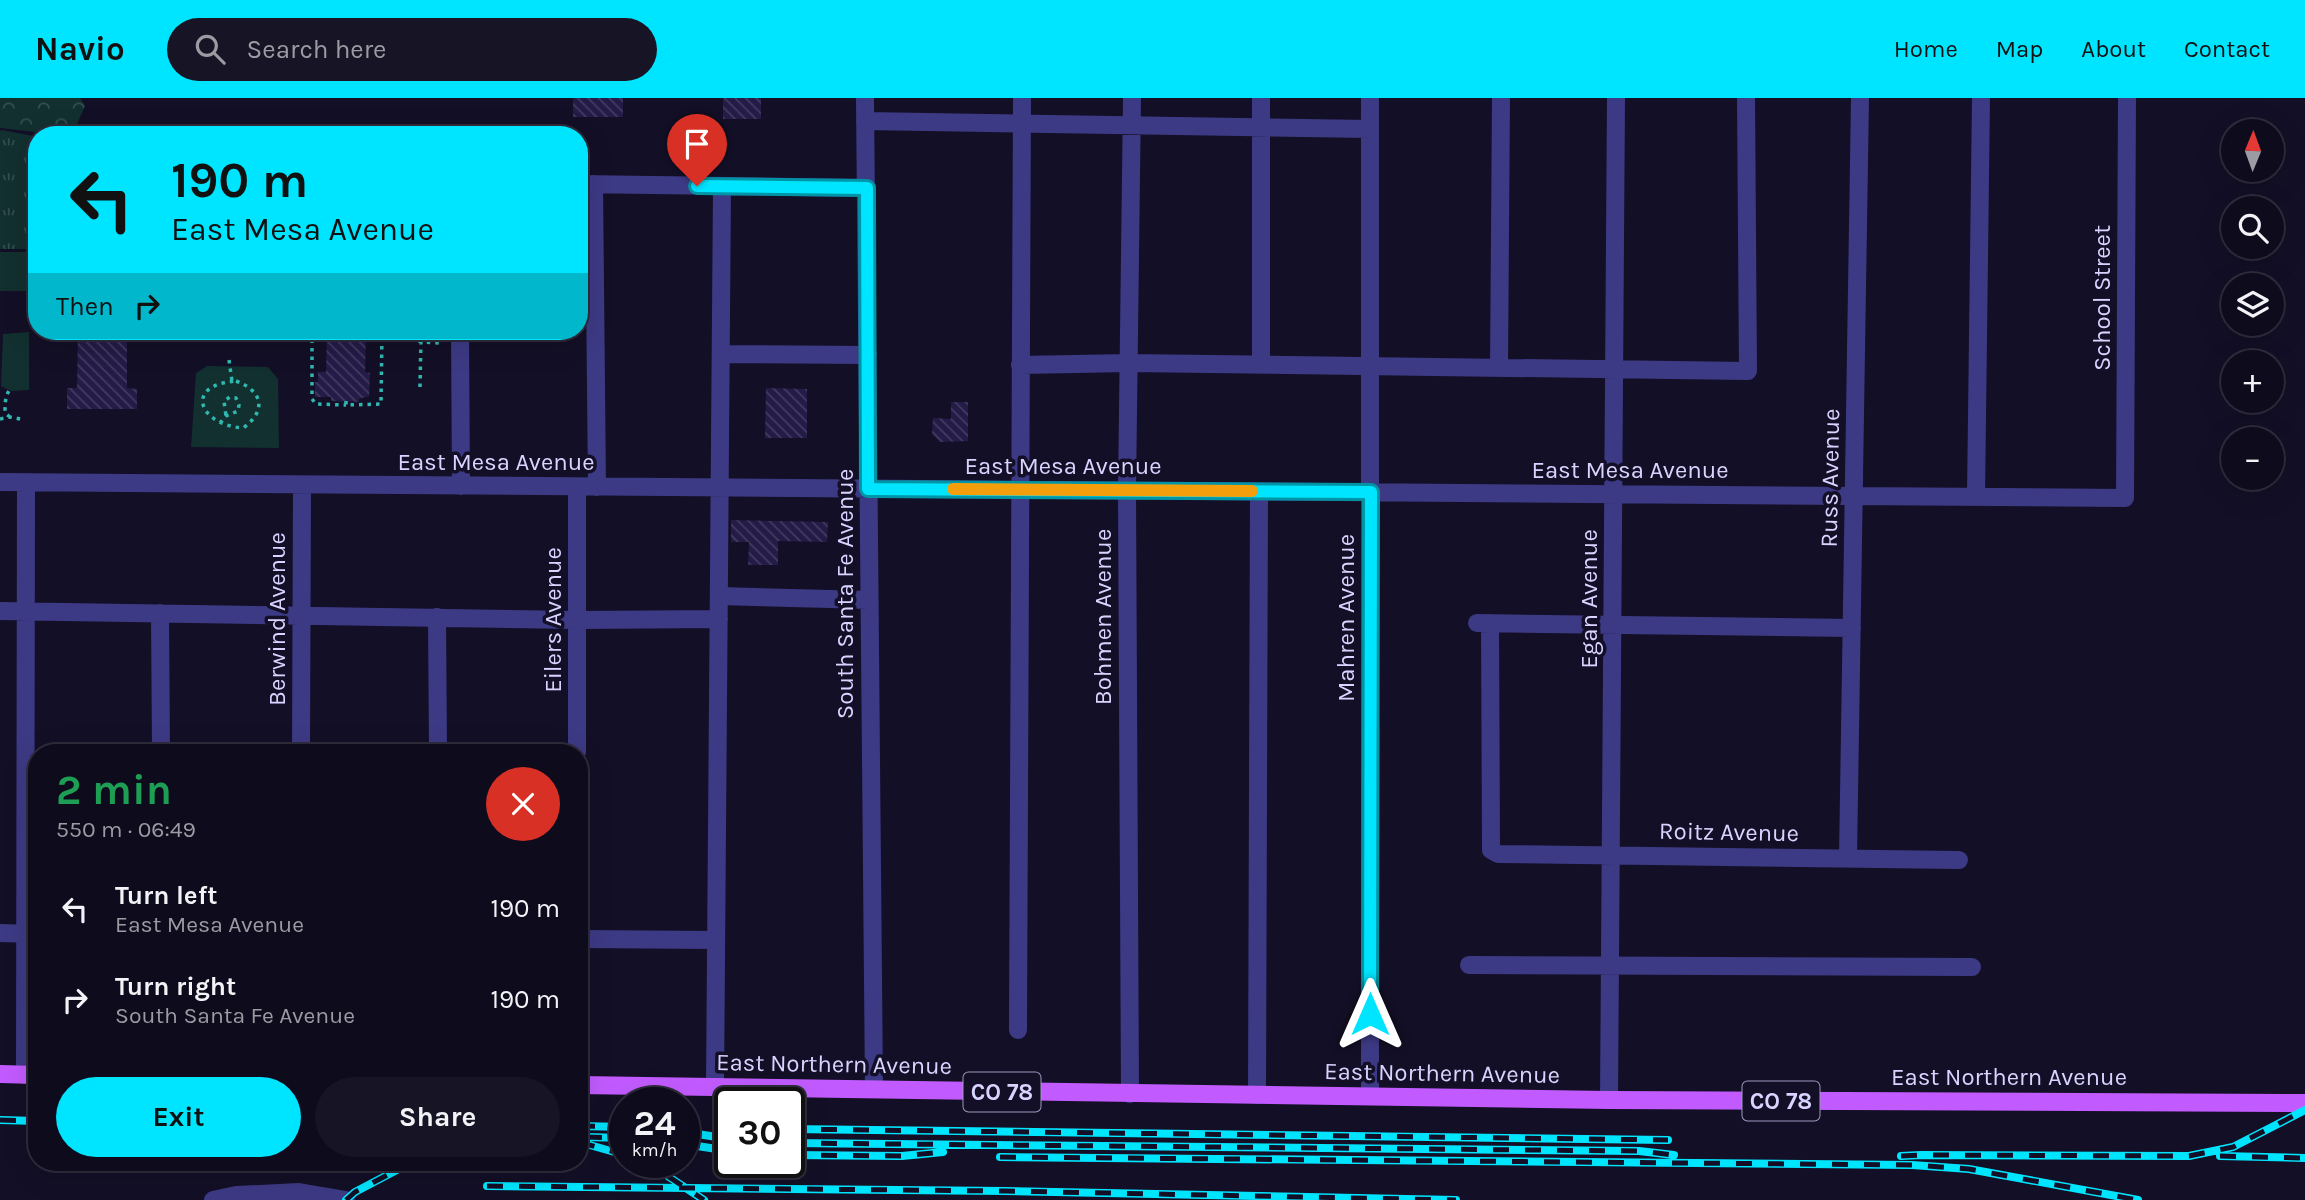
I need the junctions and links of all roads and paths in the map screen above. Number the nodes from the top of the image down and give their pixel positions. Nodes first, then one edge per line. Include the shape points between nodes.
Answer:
1 (865, 98) edge
2 (1022, 98) edge
3 (1132, 98) edge
4 (1261, 98) edge
5 (1370, 98) edge
6 (1501, 98) edge
7 (1616, 98) edge
8 (1746, 98) edge
9 (1860, 98) edge
10 (1981, 98) edge
11 (2127, 98) edge
12 (865, 121) junction
13 (1022, 124) junction
14 (1132, 125) junction
15 (1262, 127) junction
16 (1370, 129) junction
17 (588, 184) edge
18 (722, 186) junction
19 (867, 188) junction
20 (588, 214) edge
21 (312, 340) edge
22 (382, 340) edge
23 (421, 340) joint
24 (460, 340) edge
25 (441, 343) dead end
26 (721, 354) junction
27 (868, 355) junction
28 (229, 360) dead end
29 (1129, 363) junction
30 (1020, 365) junction
31 (1261, 365) junction
32 (1370, 367) junction
33 (1499, 368) junction
34 (1615, 369) junction
35 (232, 381) junction
36 (420, 387) dead end
37 (11, 388) dead end
38 (226, 416) junction
39 (10, 417) junction
40 (0, 419) edge
41 (25, 420) dead end
42 (220, 423) junction
43 (0, 482) edge
44 (26, 483) junction
45 (302, 485) junction
46 (461, 486) junction
47 (577, 486) junction
48 (597, 487) junction
49 (720, 488) junction
50 (868, 489) junction
51 (1020, 490) junction
52 (1128, 490) junction
53 (1259, 492) junction
54 (1371, 492) junction
55 (1614, 494) junction
56 (1854, 496) junction
57 (1976, 497) junction
58 (2125, 498) joint
59 (719, 596) junction
60 (869, 600) junction
61 (0, 611) edge
62 (26, 611) junction
63 (160, 613) junction
64 (301, 615) junction
65 (438, 617) junction
66 (719, 619) junction
67 (577, 620) junction
68 (1613, 625) junction
69 (1852, 628) junction
70 (28, 744) edge
71 (161, 744) edge
72 (301, 744) edge
73 (438, 744) edge
74 (577, 744) edge
75 (1611, 855) junction
76 (1848, 858) junction
77 (1959, 860) dead end
78 (0, 933) edge
79 (28, 934) edge
80 (588, 939) edge
81 (716, 940) junction
82 (1469, 965) dead end
83 (1611, 965) junction
84 (1972, 967) dead end
85 (1018, 1030) dead end
86 (0, 1074) edge
87 (28, 1075) edge
88 (588, 1084) edge
89 (715, 1087) joint
90 (805, 1088) edge
91 (874, 1089) junction
92 (1130, 1094) junction
93 (1257, 1095) junction
94 (1370, 1096) junction
95 (1609, 1100) junction
96 (2305, 1103) edge
97 (213, 1200) edge
98 (346, 1200) edge

1 - 12 street, South Santa Fe Avenue
2 - 13 street
3 - 14 street, Bohmen Avenue
4 - 15 street
5 - 16 street, Mahren Avenue
6 - 33 street
7 - 34 street, Egan Avenue
8 - 34 street via 1748,371
9 - 56 street, Russ Avenue
10 - 57 street
11 - 58 street, School Street
12 - 13 street
12 - 19 street, South Santa Fe Avenue
13 - 14 street
13 - 30 street
14 - 15 street
14 - 29 street, Bohmen Avenue
15 - 16 street
15 - 31 street
16 - 32 street, Mahren Avenue
17 - 18 street
18 - 19 street
18 - 26 street
19 - 27 street, South Santa Fe Avenue
20 - 48 street
21 - 22 path via 312,399 316,404 381,404
23 - 25 path
23 - 36 path
24 - 46 street
26 - 27 street
26 - 49 street
27 - 50 street, South Santa Fe Avenue
28 - 35 path
29 - 30 street
29 - 31 street
29 - 52 street, Bohmen Avenue
30 - 51 street
31 - 32 street
32 - 33 street
32 - 54 street, Mahren Avenue
33 - 34 street
34 - 55 street, Egan Avenue
35 - 42 path via 213,386 203,395 204,410
35 - 42 path via 257,395 258,412 243,428
37 - 39 path via 5,404
38 - 38 path via 238,411 236,398 225,401
38 - 42 path
39 - 40 path
39 - 41 path
43 - 44 street, East Mesa Avenue
44 - 45 street, East Mesa Avenue
44 - 62 street
45 - 46 street, East Mesa Avenue
45 - 64 street, Berwind Avenue
46 - 47 street, East Mesa Avenue
47 - 48 street, East Mesa Avenue
47 - 67 street, Eilers Avenue
48 - 49 street, East Mesa Avenue
49 - 50 street, East Mesa Avenue
49 - 59 street
50 - 51 street, East Mesa Avenue
50 - 60 street, South Santa Fe Avenue
51 - 52 street, East Mesa Avenue
51 - 85 street
52 - 53 street, East Mesa Avenue
52 - 92 street, Bohmen Avenue
53 - 54 street, East Mesa Avenue
53 - 93 street
54 - 55 street, East Mesa Avenue
54 - 94 street, Mahren Avenue
55 - 56 street, East Mesa Avenue
55 - 68 street, Egan Avenue
56 - 57 street, East Mesa Avenue
56 - 69 street, Russ Avenue
57 - 58 street, East Mesa Avenue
59 - 60 street
59 - 66 street
60 - 91 street, South Santa Fe Avenue
61 - 62 street
62 - 63 street
62 - 70 street
63 - 64 street
63 - 71 street
64 - 65 street
64 - 72 street, Berwind Avenue
65 - 67 street
65 - 73 street
66 - 67 street
66 - 81 street
67 - 74 street, Eilers Avenue
68 - 69 street
68 - 75 street, Egan Avenue
68 - 75 street, Roitz Avenue via 1483,623 1491,850 1498,854
69 - 76 street, Russ Avenue
75 - 76 street, Roitz Avenue
75 - 83 street, Egan Avenue
76 - 77 street, Roitz Avenue
78 - 79 street
80 - 81 street
81 - 89 street
82 - 83 street
83 - 84 street
83 - 95 street, Egan Avenue
86 - 87 main road
88 - 89 main road, East Northern Avenue / CO 78
90 - 91 main road, East Northern Avenue / CO 78
91 - 92 main road, East Northern Avenue / CO 78
92 - 93 main road, East Northern Avenue / CO 78
93 - 94 main road, East Northern Avenue / CO 78
94 - 95 main road, East Northern Avenue / CO 78
95 - 96 main road, East Northern Avenue / CO 78
97 - 98 street via 299,1192

